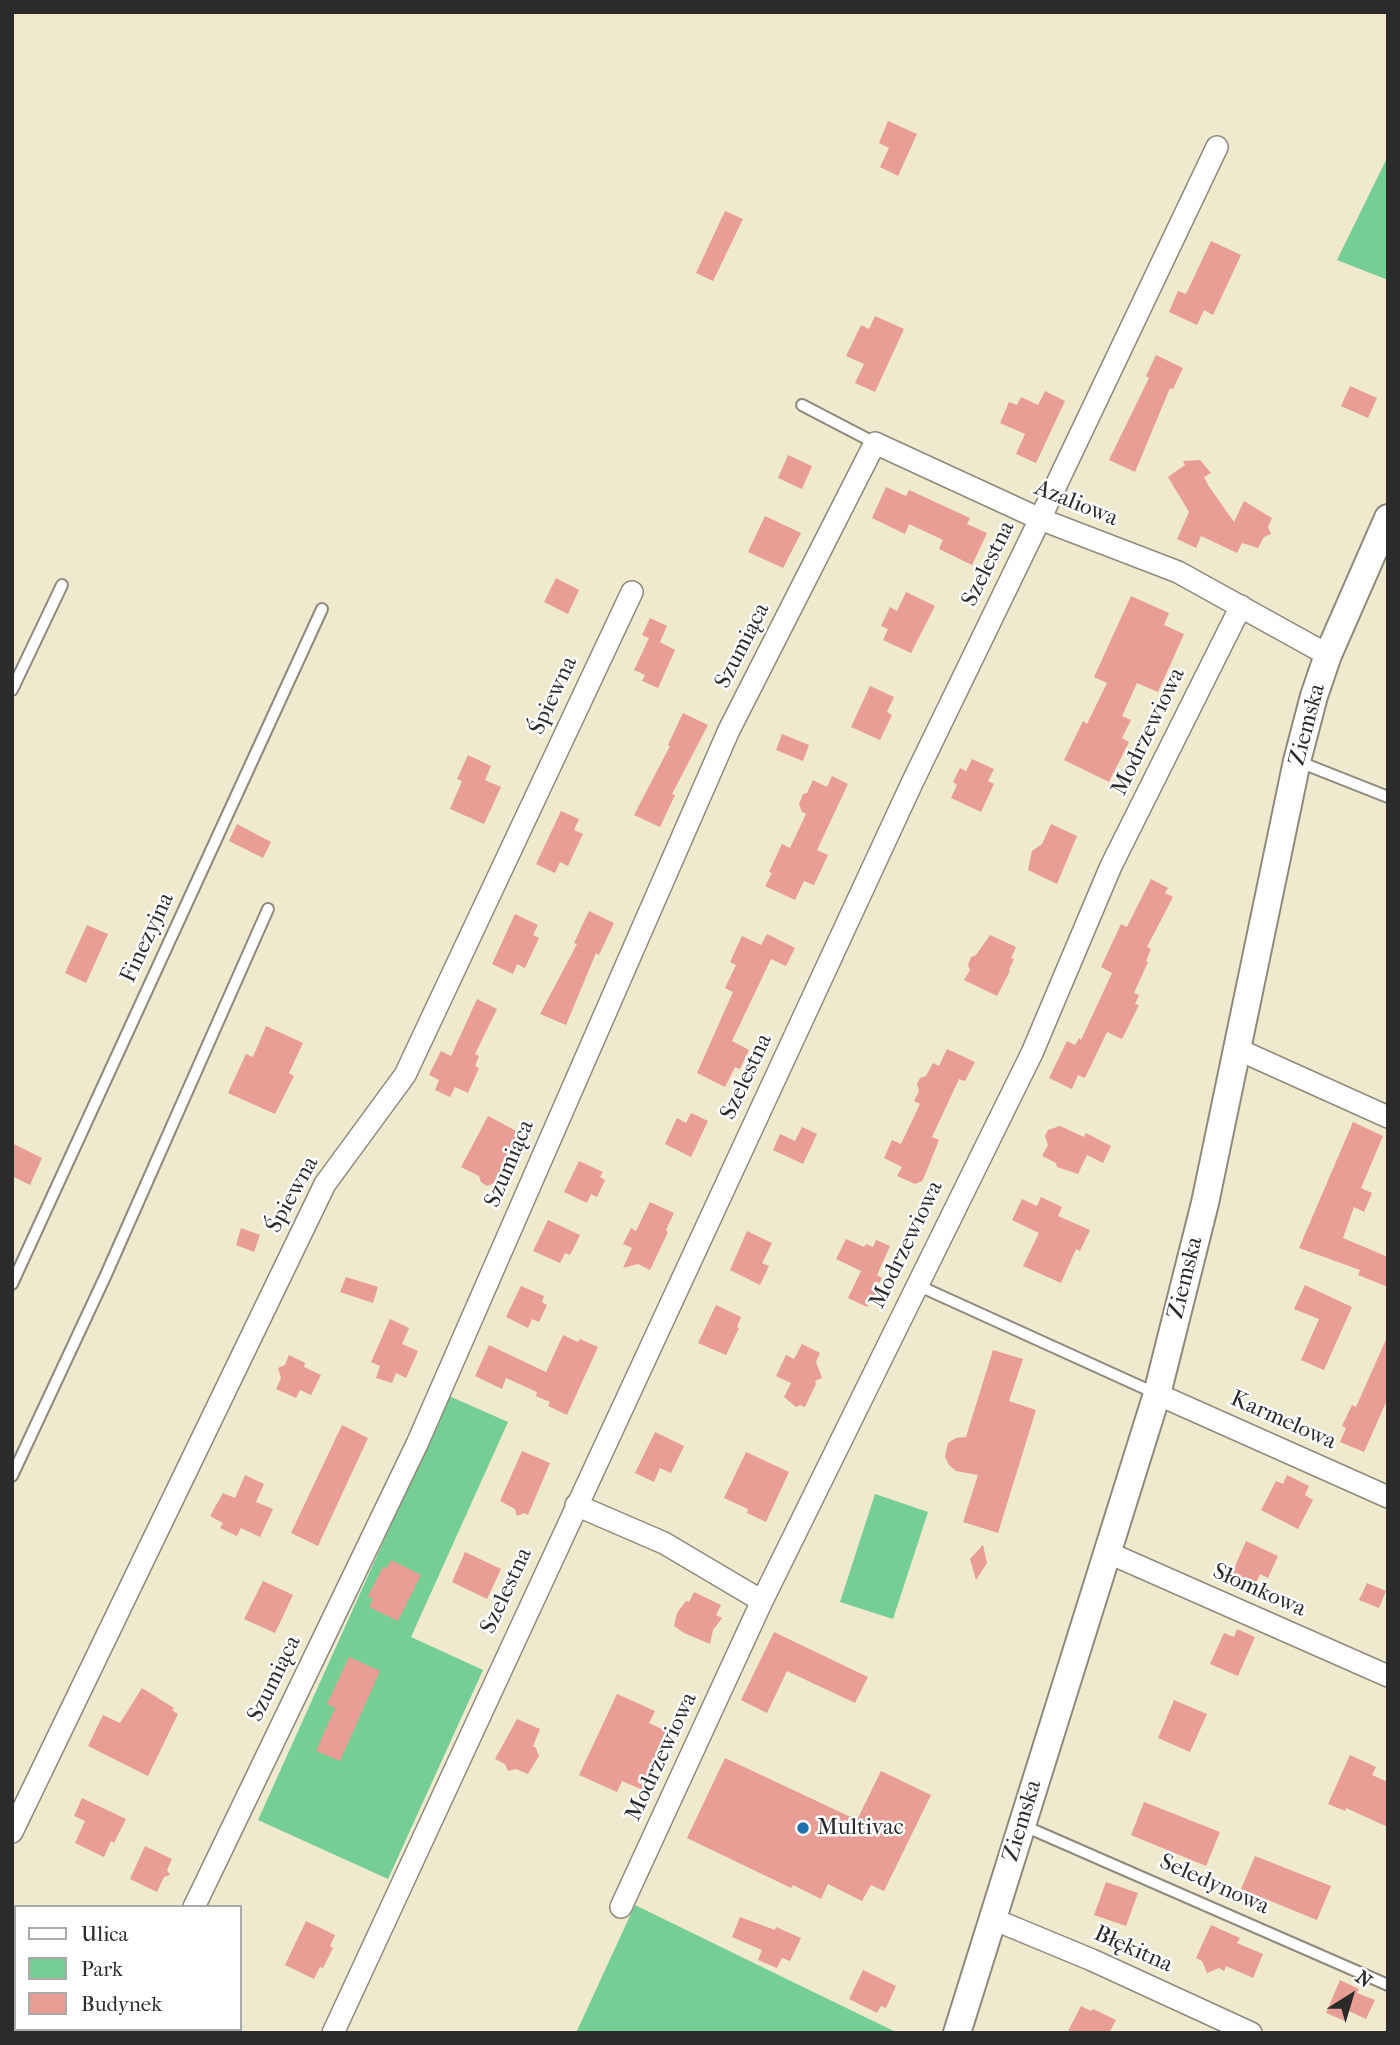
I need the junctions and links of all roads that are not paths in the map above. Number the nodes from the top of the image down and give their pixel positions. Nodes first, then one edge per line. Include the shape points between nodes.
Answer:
1 (1217, 147) dead end
2 (802, 405) dead end
3 (875, 443) junction
4 (1388, 518) edge
5 (1041, 519) junction
6 (62, 585) dead end
7 (632, 592) dead end
8 (1241, 606) junction
9 (322, 609) dead end
10 (1328, 655) junction
11 (12, 690) edge
12 (1297, 761) junction
13 (1388, 797) edge
14 (268, 909) dead end
15 (1237, 1049) junction
16 (1388, 1116) edge
17 (12, 1284) edge
18 (917, 1285) junction
19 (1157, 1394) junction
20 (12, 1476) edge
21 (1388, 1497) edge
22 (576, 1505) junction
23 (1108, 1553) junction
24 (762, 1601) junction
25 (1388, 1676) edge
26 (1022, 1825) junction
27 (12, 1832) edge
28 (195, 1905) edge
29 (621, 1907) dead end
30 (993, 1919) junction
31 (1388, 1985) edge
32 (963, 2030) edge
33 (332, 2033) edge
34 (1251, 2033) edge

1 - 5 street, Szelestna
2 - 3 lane, Azaliowa
3 - 5 street, Azaliowa
3 - 28 street, Szumiąca via 729,730 417,1444
4 - 10 street, Ziemska
5 - 8 street, Azaliowa via 1178,572
5 - 22 street, Szelestna via 906,796
6 - 11 lane
7 - 27 street, Śpiewna via 405,1075 325,1184
8 - 10 street, Azaliowa
8 - 18 street, Modrzewiowa via 1111,866 1031,1053
9 - 17 lane, Finezyjna
10 - 12 street, Ziemska
12 - 13 lane
12 - 15 street, Ziemska
14 - 20 lane
15 - 16 street
15 - 19 street, Ziemska via 1205,1203
18 - 19 lane
18 - 24 street, Modrzewiowa
19 - 21 street, Karmelowa
19 - 23 street, Ziemska
22 - 24 street via 664,1543
22 - 33 street, Szelestna
23 - 25 street, Słomkowa
23 - 26 street, Ziemska
24 - 29 street, Modrzewiowa
26 - 30 street, Ziemska
26 - 31 lane, Seledynowa
30 - 32 street, Ziemska
30 - 34 street, Błękitna

